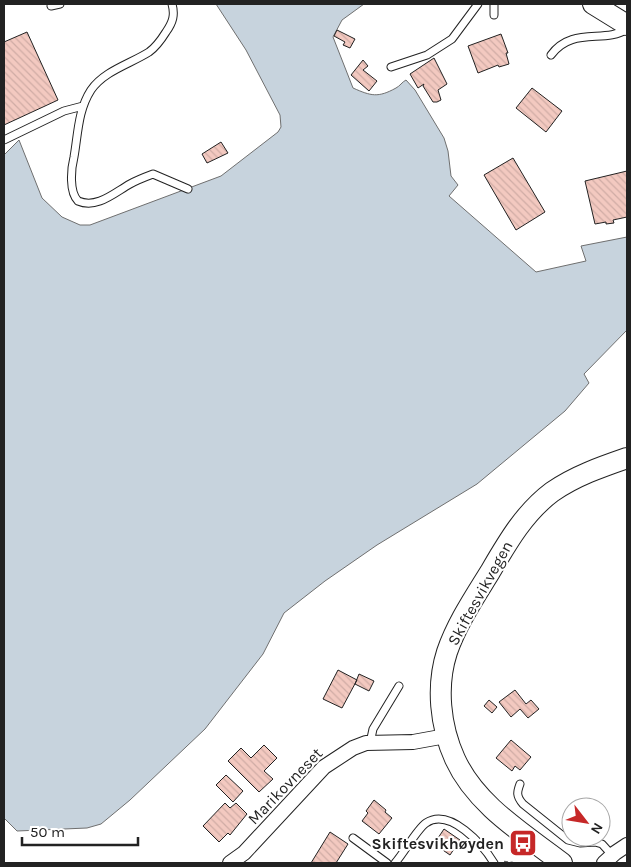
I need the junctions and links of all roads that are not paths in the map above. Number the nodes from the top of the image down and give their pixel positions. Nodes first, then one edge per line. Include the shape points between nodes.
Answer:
1 (60, 4) edge
2 (172, 4) edge
3 (478, 4) edge
4 (494, 4) edge
5 (593, 4) edge
6 (51, 6) dead end
7 (494, 15) dead end
8 (627, 27) edge
9 (551, 55) dead end
10 (391, 67) dead end
11 (83, 106) junction
12 (4, 140) edge
13 (188, 189) dead end
14 (627, 458) edge
15 (399, 686) dead end
16 (446, 736) junction
17 (370, 743) junction
18 (520, 784) dead end
19 (353, 838) dead end
20 (627, 845) edge
21 (608, 859) edge
22 (230, 863) edge
23 (387, 863) edge
24 (395, 863) edge
25 (494, 863) edge
26 (562, 863) edge

1 - 6 lane
2 - 11 lane via 173,20 159,44 105,77 92,89
3 - 10 lane via 452,39 427,55
4 - 7 lane
5 - 8 main road
8 - 9 lane via 621,33 584,36 569,41
11 - 12 lane via 64,111
11 - 13 lane via 72,165 73,195 78,201 96,203 152,174
14 - 16 main road, Skiftesvikvegen via 596,469 551,493 529,513 507,543 462,619 447,652 441,694
15 - 17 lane via 373,729
16 - 17 street, Marikovneset via 413,742
16 - 26 main road, Skiftesvikvegen via 455,760 478,794 492,809
17 - 22 street, Marikovneset via 353,748 324,767 249,848
18 - 21 lane via 518,799 568,840 580,844 602,844
19 - 23 lane
20 - 21 street
24 - 25 lane via 426,823 438,819 453,822 474,838

